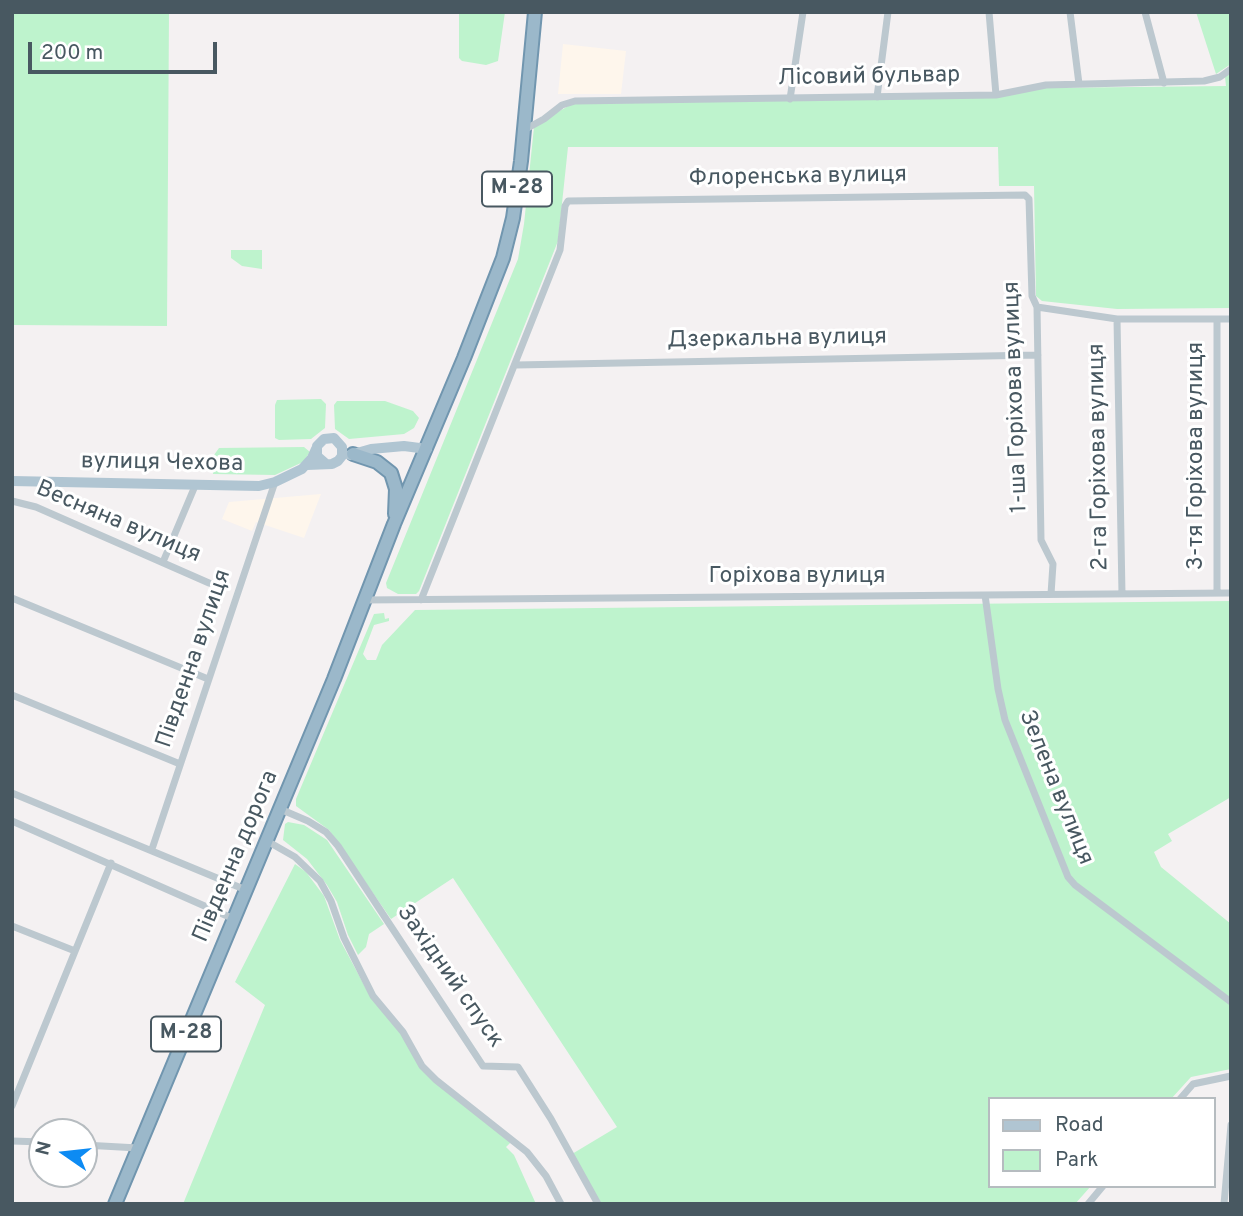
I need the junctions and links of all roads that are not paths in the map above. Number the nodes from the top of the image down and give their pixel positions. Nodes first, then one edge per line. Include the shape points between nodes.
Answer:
1 (535, 12) edge
2 (803, 12) edge
3 (888, 12) edge
4 (989, 12) edge
5 (1070, 12) edge
6 (1145, 12) edge
7 (1231, 69) edge
8 (1164, 83) junction
9 (1079, 84) junction
10 (996, 95) junction
11 (877, 97) junction
12 (790, 99) junction
13 (524, 130) junction
14 (1028, 196) joint
15 (1037, 307) junction
16 (1117, 319) junction
17 (1231, 319) edge
18 (1217, 320) junction
19 (1038, 355) junction
20 (516, 365) junction
21 (339, 442) junction
22 (316, 449) junction
23 (371, 449) junction
24 (427, 449) junction
25 (353, 454) junction
26 (338, 461) junction
27 (325, 463) junction
28 (306, 466) junction
29 (12, 481) edge
30 (275, 482) junction
31 (195, 486) junction
32 (12, 501) edge
33 (394, 524) junction
34 (163, 562) junction
35 (209, 583) dead end
36 (1217, 593) junction
37 (1231, 593) edge
38 (1051, 594) junction
39 (1122, 594) junction
40 (985, 595) junction
41 (12, 598) edge
42 (364, 600) junction
43 (421, 600) junction
44 (208, 679) junction
45 (12, 695) edge
46 (180, 764) junction
47 (12, 793) edge
48 (280, 809) junction
49 (12, 821) edge
50 (267, 841) junction
51 (152, 849) junction
52 (111, 863) junction
53 (246, 890) junction
54 (234, 919) junction
55 (12, 926) edge
56 (75, 951) junction
57 (1231, 1002) edge
58 (1231, 1076) edge
59 (1182, 1097) edge
60 (12, 1106) edge
61 (1231, 1125) edge
62 (98, 1146) edge
63 (138, 1148) junction
64 (1101, 1188) edge
65 (115, 1204) edge
66 (561, 1204) edge
67 (598, 1204) edge
68 (1088, 1204) edge
69 (1224, 1204) edge

1 - 13 highway, М-28
2 - 12 street
3 - 11 street
4 - 10 street
5 - 9 street
6 - 8 street
7 - 8 street, Лісовий бульвар via 1204,81
8 - 9 street, Лісовий бульвар
9 - 10 street, Лісовий бульвар
10 - 11 street, Лісовий бульвар
11 - 12 street, Лісовий бульвар
12 - 13 street, Лісовий бульвар via 575,101
13 - 24 highway, М-28 via 503,258
14 - 15 street, 1-ша Горіхова вулиця via 1032,296
14 - 20 street, Флоренська вулиця via 568,201 560,250
15 - 16 street
15 - 19 street, 1-ша Горіхова вулиця
16 - 18 street
16 - 39 street, 2-га Горіхова вулиця
17 - 18 street
18 - 36 street, 3-тя Горіхова вулиця
19 - 20 street, Дзеркальна вулиця
19 - 38 street, 1-ша Горіхова вулиця via 1041,540 1052,558
20 - 43 street
21 - 22 main road via 324,439
21 - 23 main road
21 - 26 main road via 343,453
22 - 27 main road
22 - 28 main road
23 - 24 main road
23 - 25 main road
24 - 33 highway, М-28
25 - 26 main road
25 - 33 highway via 377,461 391,473 396,489
26 - 27 main road
27 - 28 main road, вулиця Чехова
28 - 30 main road, вулиця Чехова
29 - 31 main road, вулиця Чехова
30 - 31 main road, вулиця Чехова
30 - 44 street, Південна вулиця
31 - 34 street
32 - 34 street, Весняна вулиця
33 - 42 highway, Південна дорога / М-28
34 - 35 street, Весняна вулиця
36 - 37 street, Горіхова вулиця
36 - 39 street, Горіхова вулиця
38 - 39 street, Горіхова вулиця
38 - 40 street, Горіхова вулиця
40 - 43 street, Горіхова вулиця
40 - 57 street, Зелена вулиця via 1006,720 1068,877
41 - 44 street
42 - 43 street, Горіхова вулиця
42 - 48 highway, Південна дорога / М-28
44 - 46 street, Південна вулиця
45 - 46 street
46 - 51 street, Південна вулиця
47 - 51 street
48 - 50 highway, Південна дорога / М-28
48 - 67 street, Західний спуск via 326,832 338,846 483,1066 518,1067
49 - 52 street
50 - 53 highway, Південна дорога / М-28
50 - 66 street via 295,857 320,881 373,996 403,1032 422,1066 527,1152 547,1175
51 - 53 street
52 - 54 street
52 - 56 street
53 - 54 highway, Південна дорога / М-28
54 - 63 highway, Південна дорога / М-28
55 - 56 street
56 - 60 street
58 - 59 street via 1193,1084
61 - 69 street
62 - 63 street
63 - 65 highway, Південна дорога / М-28
64 - 68 street

